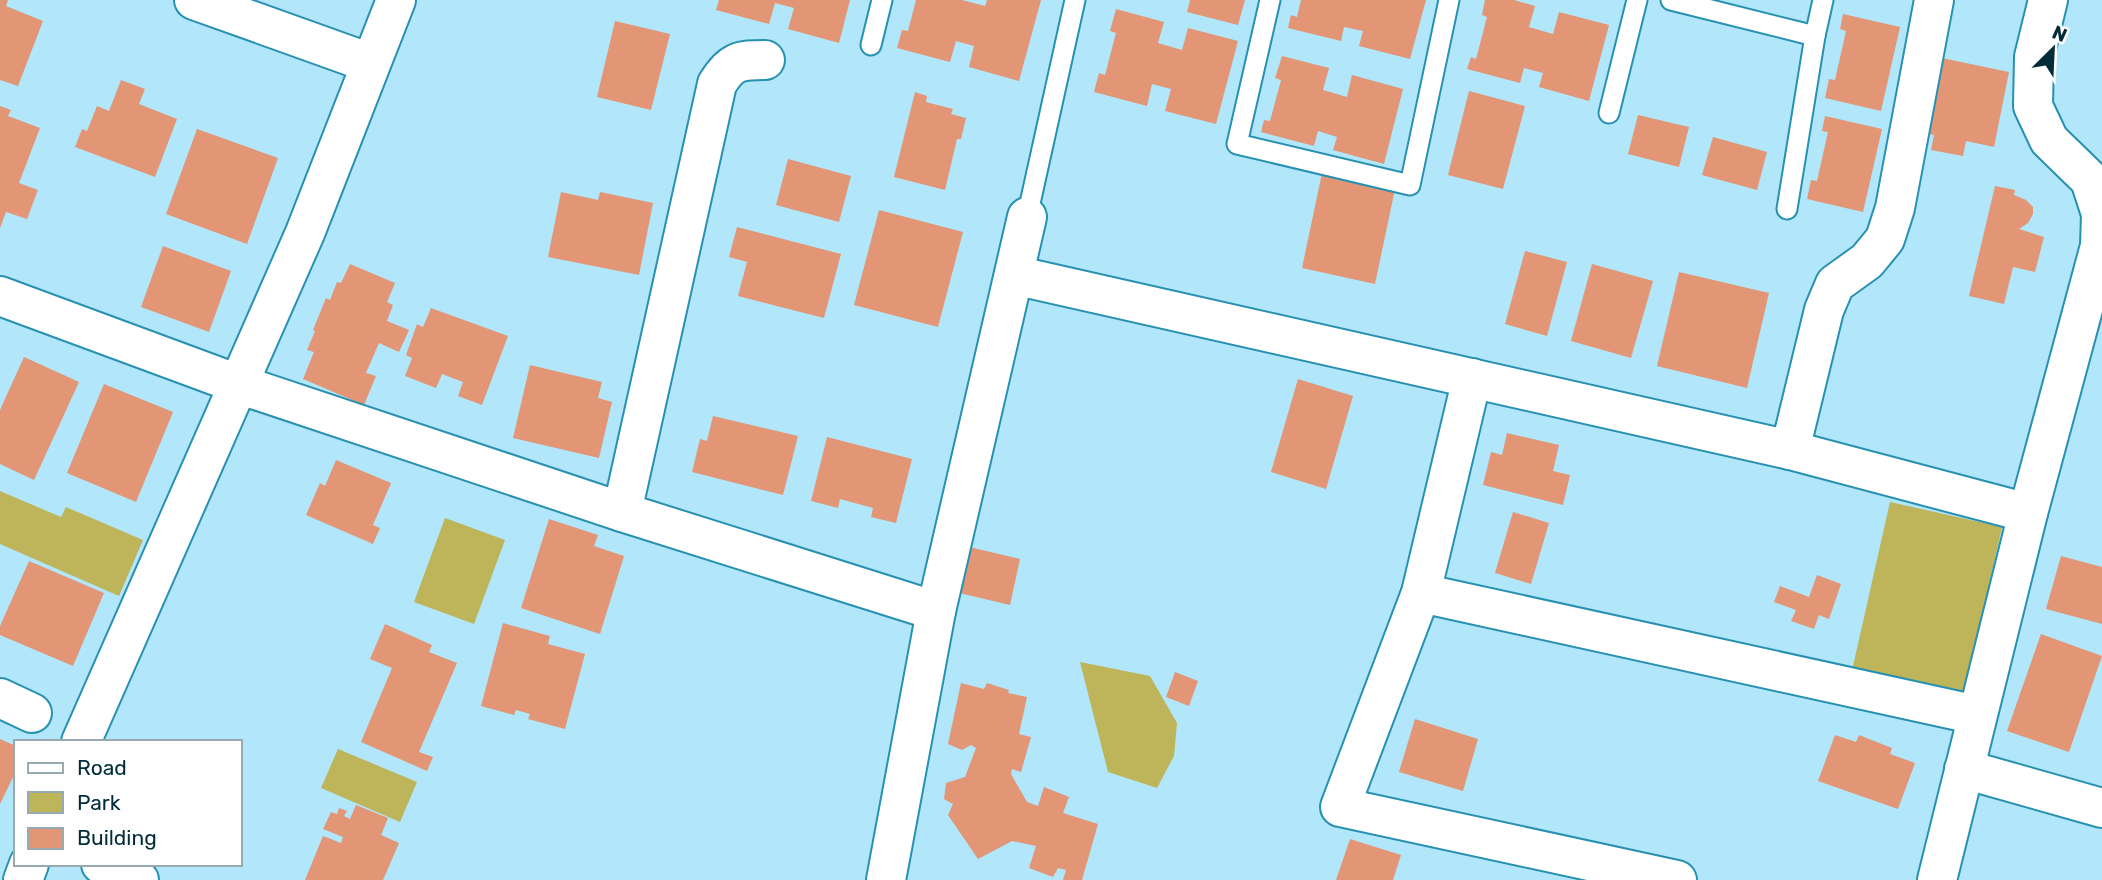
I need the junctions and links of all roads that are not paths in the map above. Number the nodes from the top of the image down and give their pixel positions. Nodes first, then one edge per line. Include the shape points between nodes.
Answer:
1 (194, 0) edge
2 (396, 0) edge
3 (882, 0) edge
4 (1075, 0) edge
5 (1270, 0) edge
6 (1449, 0) edge
7 (1637, 0) edge
8 (1671, 0) edge
9 (1823, 0) edge
10 (1934, 0) edge
11 (2048, 0) edge
12 (1815, 36) junction
13 (872, 45) dead end
14 (765, 60) dead end
15 (370, 63) junction
16 (1609, 113) dead end
17 (1787, 209) dead end
18 (1027, 217) joint
19 (2101, 246) edge
20 (1014, 275) junction
21 (0, 296) edge
22 (1472, 377) junction
23 (238, 384) junction
24 (1790, 450) junction
25 (622, 512) junction
26 (2028, 513) junction
27 (1422, 593) junction
28 (936, 611) junction
29 (1977, 715) junction
30 (82, 740) edge
31 (1964, 769) junction
32 (2102, 808) edge
33 (106, 866) edge
34 (139, 880) edge
35 (886, 880) edge
36 (1677, 880) edge
37 (1937, 880) edge

1 - 15 street
2 - 15 street
3 - 13 lane
4 - 18 lane
5 - 6 lane via 1237,144 1410,185
7 - 16 lane
8 - 12 lane
9 - 12 lane
10 - 24 street via 1892,218 1885,239 1867,261 1831,292
11 - 19 street via 2034,57 2033,106 2049,140 2090,180 2101,214
12 - 17 lane
14 - 25 street via 745,60 727,67 717,84
15 - 23 street via 305,233
18 - 20 street
19 - 26 street
20 - 22 street
20 - 28 street
21 - 23 street
22 - 24 street
22 - 27 street
23 - 25 street
23 - 30 street
24 - 26 street
25 - 28 street
26 - 29 street
27 - 29 street
27 - 36 street via 1340,807
28 - 35 street
29 - 31 street
31 - 32 street
31 - 37 street
33 - 34 street

